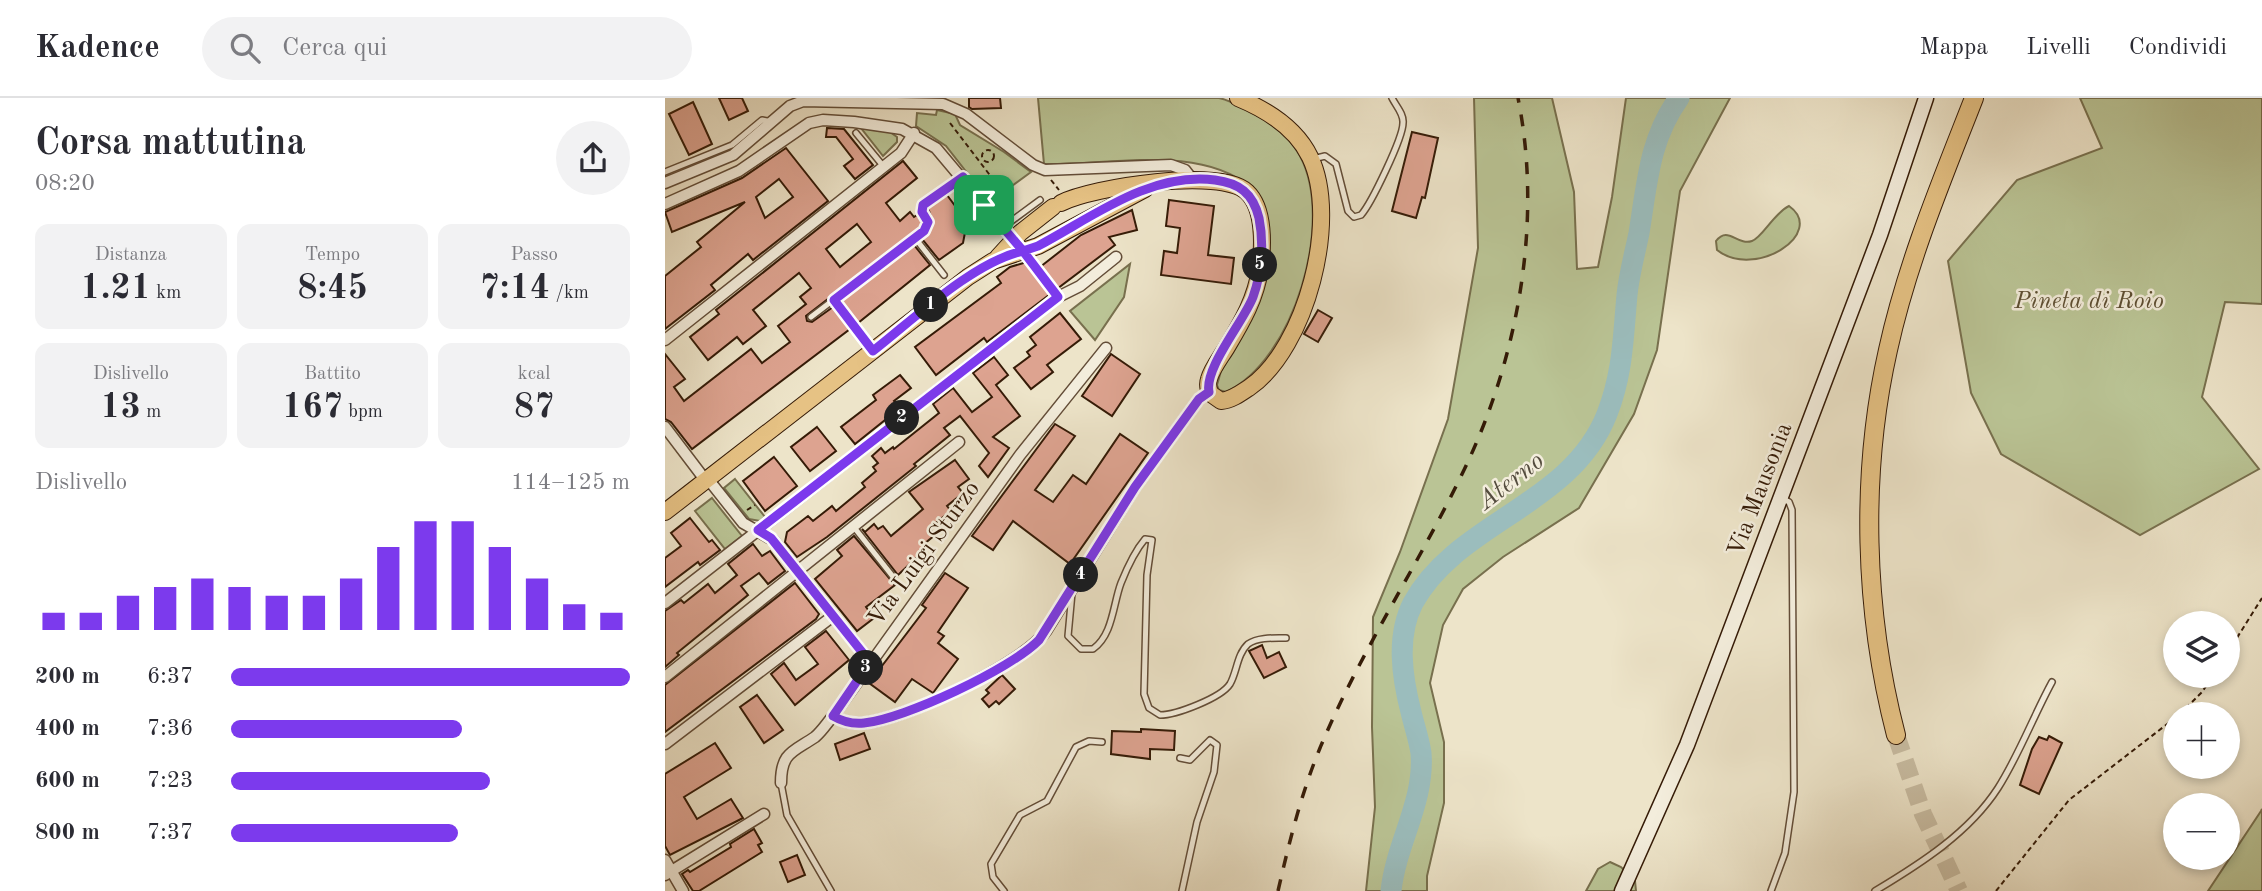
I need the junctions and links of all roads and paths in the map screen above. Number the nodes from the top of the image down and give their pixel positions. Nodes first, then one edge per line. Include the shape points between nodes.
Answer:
1 (1237, 98) edge
2 (1392, 98) edge
3 (1926, 98) edge
4 (1974, 98) edge
5 (950, 122) dead end
6 (773, 123) junction
7 (856, 133) dead end
8 (914, 134) junction
9 (983, 160) dead end
10 (1312, 160) junction
11 (980, 162) junction
12 (884, 167) junction
13 (1041, 169) junction
14 (665, 172) edge
15 (963, 177) junction
16 (1192, 179) junction
17 (1167, 182) junction
18 (665, 183) edge
19 (1002, 191) dead end
20 (1055, 202) junction
21 (665, 204) edge
22 (915, 238) junction
23 (1013, 240) junction
24 (1116, 257) dead end
25 (944, 275) dead end
26 (1058, 297) junction
27 (834, 300) junction
28 (811, 317) dead end
29 (665, 341) edge
30 (1106, 348) dead end
31 (873, 351) junction
32 (1209, 392) junction
33 (665, 427) edge
34 (959, 442) dead end
35 (707, 480) junction
36 (1780, 497) junction
37 (667, 507) edge
38 (853, 526) junction
39 (758, 530) junction
40 (797, 571) junction
41 (894, 578) dead end
42 (1072, 590) junction
43 (2262, 598) edge
44 (665, 603) edge
45 (833, 616) junction
46 (2240, 633) edge
47 (1286, 638) dead end
48 (870, 662) junction
49 (665, 677) edge
50 (2052, 682) dead end
51 (2205, 688) edge
52 (2192, 702) edge
53 (833, 716) junction
54 (2163, 727) edge
55 (1896, 735) tunnel mouth
56 (1102, 742) dead end
57 (665, 744) edge
58 (1180, 758) dead end
59 (782, 783) joint
60 (764, 814) dead end
61 (665, 860) edge
62 (668, 873) edge
63 (683, 891) edge
64 (831, 891) edge
65 (1004, 891) edge
66 (1182, 891) edge
67 (1622, 891) edge
68 (1771, 891) edge
69 (1875, 891) edge
70 (1996, 891) edge

1 - 10 main road via 1283,124
2 - 10 lane via 1403,128 1361,215 1354,217 1348,211 1335,162 1325,156
3 - 36 main road, Via Mausonia via 1880,235
4 - 55 highway via 1903,291 1877,411 1870,510 1873,595 1882,675
5 - 11 path
6 - 13 street via 790,106 803,101 943,104 965,114
6 - 14 lane via 762,120 732,145
6 - 18 street via 729,158
7 - 12 lane
8 - 12 street
8 - 15 street via 942,153
8 - 21 street via 894,127 813,121 739,171
9 - 11 path
10 - 32 main road via 1319,191 1319,235 1314,272 1297,326 1258,381 1227,400
11 - 19 path
12 - 29 street
13 - 16 street via 1171,164
13 - 20 path
15 - 22 lane via 925,204 922,211 928,226
15 - 23 street
16 - 17 main road
16 - 32 main road via 1244,189 1254,202 1261,235 1254,295 1210,376
17 - 20 main road via 1102,190
17 - 23 main road via 1131,195 1038,246
20 - 23 main road
22 - 25 lane
22 - 27 lane
23 - 26 path
23 - 31 main road via 993,261
24 - 26 street
26 - 39 street
27 - 28 lane
27 - 31 lane
30 - 48 street, Via Luigi Sturzo via 1020,455
31 - 35 main road
32 - 42 street via 1140,479
33 - 35 street
34 - 38 street
35 - 37 main road
35 - 39 street via 741,522
36 - 67 main road, Via Mausonia via 1683,756
36 - 68 lane via 1789,502 1791,510 1794,792 1786,853
38 - 40 street
38 - 41 lane
39 - 40 street via 771,538
39 - 44 street
40 - 45 street
40 - 49 street
42 - 47 lane via 1068,636 1081,649 1093,649 1107,631 1133,558 1145,539 1152,540 1144,694 1149,708 1160,715 1224,691 1250,643
42 - 53 street via 1033,647 979,678 874,722 849,723
43 - 46 path
45 - 48 street
45 - 57 street
48 - 53 street, Via Luigi Sturzo
50 - 69 lane via 1988,802 1935,853
51 - 52 path
53 - 59 street, Via Luigi Sturzo via 818,735 787,756
54 - 70 path via 2069,800
56 - 65 lane via 1076,747 1047,802 1020,815 991,864 993,877
58 - 66 lane via 1192,758 1210,740 1217,745
59 - 64 lane via 787,815
60 - 62 street
61 - 62 street
62 - 63 street

